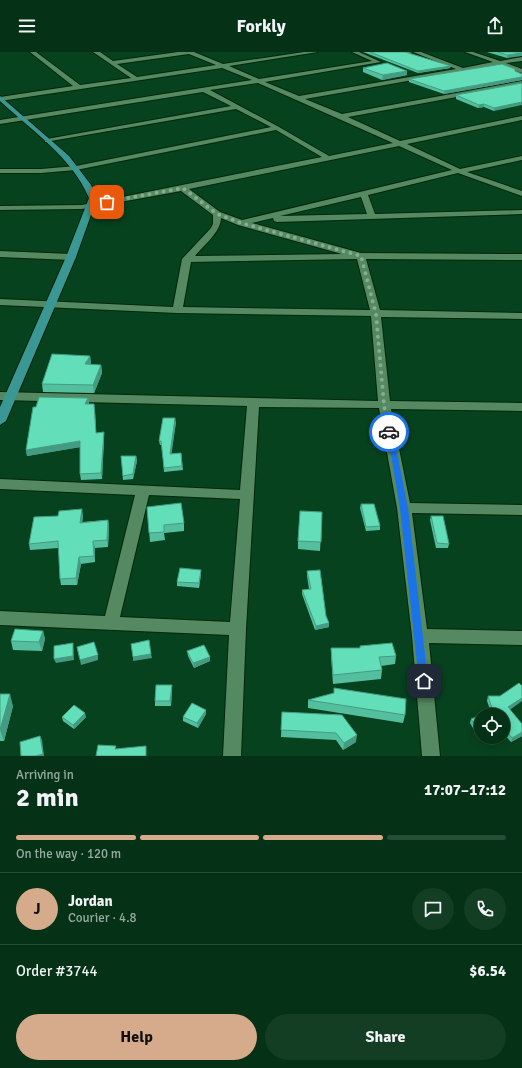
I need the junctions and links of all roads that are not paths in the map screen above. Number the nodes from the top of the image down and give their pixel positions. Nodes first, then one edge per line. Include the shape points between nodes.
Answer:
1 (33, 52) edge
2 (96, 52) edge
3 (190, 52) edge
4 (315, 52) edge
5 (355, 52) edge
6 (428, 52) edge
7 (468, 52) edge
8 (418, 53) edge
9 (522, 59) edge
10 (378, 62) junction
11 (111, 63) junction
12 (500, 63) junction
13 (384, 64) edge
14 (222, 66) junction
15 (463, 69) junction
16 (522, 71) edge
17 (404, 72) edge
18 (417, 77) junction
19 (135, 78) junction
20 (257, 80) junction
21 (522, 83) edge
22 (78, 87) junction
23 (202, 90) junction
24 (0, 98) edge
25 (299, 98) junction
26 (238, 107) junction
27 (340, 116) junction
28 (522, 118) edge
29 (22, 119) junction
30 (0, 122) edge
31 (277, 128) junction
32 (46, 141) junction
33 (400, 143) junction
34 (328, 158) junction
35 (522, 158) edge
36 (76, 168) junction
37 (459, 170) junction
38 (0, 171) edge
39 (183, 188) junction
40 (363, 194) junction
41 (522, 194) edge
42 (92, 205) junction
43 (0, 208) edge
44 (522, 212) edge
45 (217, 214) junction
46 (372, 216) junction
47 (254, 220) junction
48 (241, 223) junction
49 (0, 254) edge
50 (361, 256) junction
51 (71, 257) junction
52 (522, 257) edge
53 (187, 259) junction
54 (0, 302) edge
55 (51, 303) junction
56 (177, 310) junction
57 (376, 314) junction
58 (522, 316) edge
59 (5, 396) edge
60 (253, 403) junction
61 (384, 405) junction
62 (522, 407) edge
63 (0, 421) edge
64 (0, 484) edge
65 (143, 490) junction
66 (248, 494) junction
67 (404, 508) junction
68 (522, 510) edge
69 (0, 618) edge
70 (111, 623) junction
71 (238, 629) junction
72 (420, 636) junction
73 (522, 638) edge
74 (232, 756) edge
75 (431, 756) edge

1 - 22 street
2 - 11 street
3 - 11 street
3 - 14 street
4 - 14 street
5 - 10 street
6 - 8 street
7 - 12 street
8 - 15 street
9 - 12 street
10 - 13 street
10 - 20 street
11 - 19 street
12 - 15 street
12 - 16 street
14 - 19 street
14 - 20 street
15 - 18 street
17 - 18 street
18 - 25 street
19 - 22 street
20 - 23 street
20 - 25 street
21 - 27 street
22 - 24 street
23 - 26 street
23 - 29 street
24 - 29 main road
25 - 27 street
26 - 31 street
26 - 32 street
27 - 33 street
28 - 33 street
29 - 30 street
29 - 32 main road
31 - 34 street
31 - 36 street
32 - 36 main road
33 - 34 street
33 - 37 street
34 - 39 street
35 - 37 street
36 - 38 street
36 - 42 main road via 91,192
37 - 40 street
37 - 41 street
39 - 42 street
39 - 45 street
40 - 46 street
40 - 47 street
42 - 43 street via 63,208
42 - 51 main road
44 - 46 street
45 - 48 street
45 - 53 street via 214,229
46 - 47 street
47 - 48 street
48 - 50 street
49 - 51 street
50 - 52 street
50 - 53 street
50 - 57 street
51 - 55 main road
53 - 56 street
54 - 55 street
55 - 56 street
55 - 59 main road
56 - 57 street
57 - 58 street
57 - 61 street
59 - 60 street
59 - 63 main road
60 - 61 street
60 - 66 street
61 - 62 street
61 - 67 street
64 - 65 street
65 - 66 street
65 - 70 street
66 - 71 street
67 - 68 street
67 - 72 street
69 - 70 street
70 - 71 street
71 - 74 street
72 - 73 street
72 - 75 street

